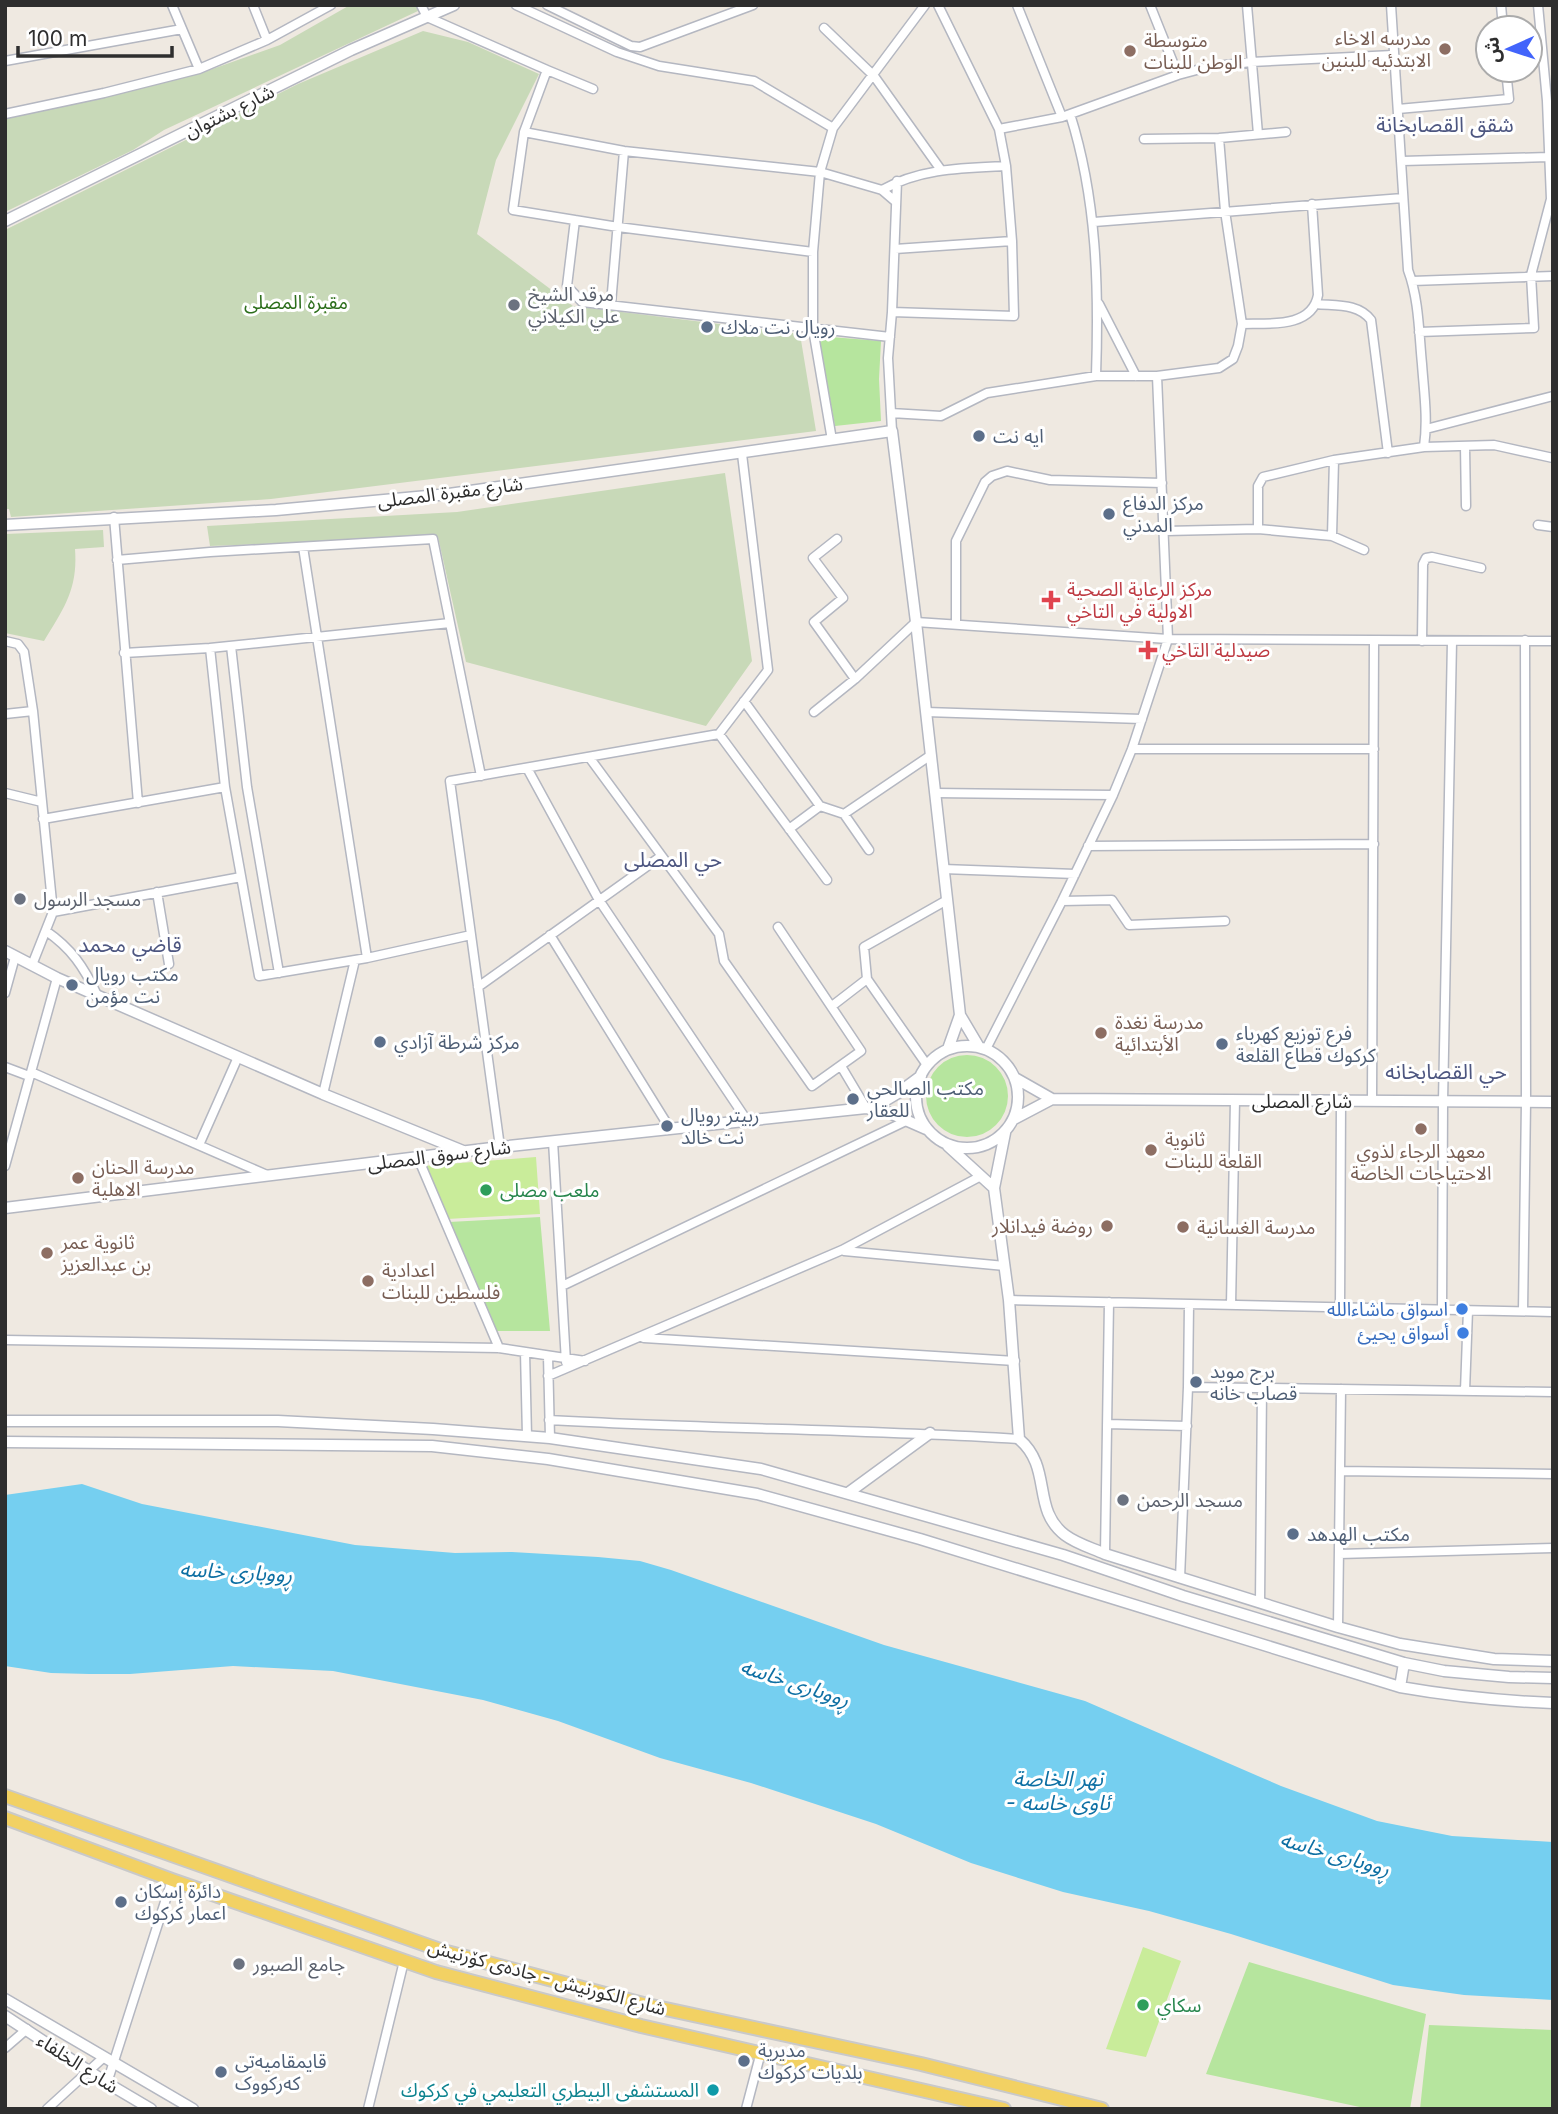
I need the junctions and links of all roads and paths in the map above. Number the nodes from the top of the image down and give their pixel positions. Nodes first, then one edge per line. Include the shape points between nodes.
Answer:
1 (172, 5) edge
2 (253, 5) edge
3 (331, 5) edge
4 (421, 5) edge
5 (454, 5) edge
6 (516, 5) edge
7 (547, 5) edge
8 (752, 5) edge
9 (925, 5) edge
10 (938, 5) edge
11 (1017, 5) edge
12 (1150, 5) edge
13 (1247, 5) edge
14 (1391, 5) edge
15 (1538, 5) edge
16 (427, 17) junction
17 (824, 28) dead end
18 (182, 29) junction
19 (267, 40) junction
20 (1393, 55) junction
21 (5, 61) edge
22 (1251, 62) junction
23 (199, 69) junction
24 (547, 70) junction
25 (1178, 75) junction
26 (874, 76) junction
27 (1507, 84) edge
28 (593, 89) dead end
29 (1550, 101) edge
30 (1398, 109) junction
31 (5, 114) edge
32 (1066, 116) junction
33 (833, 128) junction
34 (999, 129) junction
35 (524, 132) junction
36 (1286, 132) dead end
37 (1258, 134) junction
38 (1219, 138) junction
39 (1144, 139) dead end
40 (624, 151) junction
41 (1549, 158) junction
42 (1402, 161) junction
43 (1006, 166) junction
44 (941, 170) junction
45 (820, 173) junction
46 (897, 181) junction
47 (882, 190) junction
48 (1404, 198) junction
49 (1552, 199) edge
50 (896, 202) junction
51 (1312, 204) junction
52 (1225, 211) junction
53 (575, 220) junction
54 (5, 221) edge
55 (1094, 222) junction
56 (618, 227) junction
57 (1012, 240) junction
58 (895, 249) junction
59 (813, 252) junction
60 (1531, 275) junction
61 (1553, 276) edge
62 (1412, 281) junction
63 (1099, 303) junction
64 (611, 304) junction
65 (1316, 304) junction
66 (892, 312) junction
67 (1242, 324) junction
68 (813, 330) junction
69 (1419, 332) junction
70 (890, 337) junction
71 (1096, 376) junction
72 (1136, 376) junction
73 (1157, 376) junction
74 (1553, 396) edge
75 (891, 413) junction
76 (1426, 429) junction
77 (892, 431) junction
78 (832, 440) junction
79 (1465, 446) junction
80 (1424, 447) junction
81 (1388, 453) junction
82 (742, 454) junction
83 (1553, 458) edge
84 (1334, 460) junction
85 (1162, 483) junction
86 (1466, 506) dead end
87 (114, 517) junction
88 (5, 525) edge
89 (1538, 526) dead end
90 (1553, 527) edge
91 (1258, 529) junction
92 (1165, 531) junction
93 (1332, 536) junction
94 (837, 539) dead end
95 (303, 547) junction
96 (1364, 550) dead end
97 (117, 559) junction
98 (1480, 568) dead end
99 (916, 622) junction
100 (450, 623) junction
101 (956, 624) junction
102 (317, 637) junction
103 (1168, 639) junction
104 (1452, 640) junction
105 (1525, 640) junction
106 (1553, 640) edge
107 (5, 641) edge
108 (1374, 641) junction
109 (1422, 641) junction
110 (231, 646) junction
111 (210, 648) junction
112 (124, 653) junction
113 (855, 678) junction
114 (744, 701) junction
115 (33, 711) junction
116 (814, 712) dead end
117 (926, 712) junction
118 (5, 714) edge
119 (1142, 719) junction
120 (719, 734) junction
121 (1132, 749) junction
122 (1374, 749) junction
123 (931, 755) junction
124 (589, 757) junction
125 (527, 768) junction
126 (481, 776) junction
127 (225, 787) junction
128 (5, 793) edge
129 (935, 793) junction
130 (1112, 795) junction
131 (42, 802) junction
132 (138, 803) junction
133 (820, 806) junction
134 (844, 814) junction
135 (43, 819) junction
136 (789, 829) junction
137 (1374, 844) junction
138 (1087, 846) junction
139 (869, 850) dead end
140 (660, 857) junction
141 (943, 869) junction
142 (1075, 874) junction
143 (241, 877) junction
144 (827, 880) dead end
145 (157, 892) junction
146 (599, 900) junction
147 (947, 900) junction
148 (1062, 901) junction
149 (53, 912) junction
150 (1224, 921) dead end
151 (778, 927) dead end
152 (46, 931) junction
153 (471, 935) junction
154 (550, 935) junction
155 (10, 954) edge
156 (367, 958) junction
157 (355, 960) junction
158 (169, 964) dead end
159 (32, 965) junction
160 (279, 973) junction
161 (57, 978) junction
162 (867, 979) junction
163 (478, 987) junction
164 (5, 993) edge
165 (97, 995) junction
166 (832, 1006) junction
167 (960, 1015) junction
168 (982, 1048) junction
169 (948, 1049) junction
170 (238, 1057) junction
171 (928, 1065) junction
172 (841, 1066) junction
173 (5, 1068) edge
174 (30, 1074) junction
175 (920, 1076) junction
176 (1015, 1078) junction
177 (323, 1094) junction
178 (1052, 1099) junction
179 (1235, 1100) junction
180 (1341, 1101) junction
181 (1373, 1101) junction
182 (1443, 1102) junction
183 (1526, 1102) junction
184 (1553, 1102) edge
185 (870, 1108) junction
186 (1014, 1118) junction
187 (746, 1119) junction
188 (908, 1120) junction
189 (669, 1127) junction
190 (926, 1129) junction
191 (1005, 1133) junction
192 (553, 1141) junction
193 (199, 1145) junction
194 (946, 1145) junction
195 (500, 1147) junction
196 (463, 1151) junction
197 (418, 1158) junction
198 (5, 1166) edge
199 (270, 1176) junction
200 (981, 1177) junction
201 (994, 1188) junction
202 (5, 1208) edge
203 (842, 1250) junction
204 (1005, 1266) junction
205 (562, 1286) junction
206 (1009, 1300) junction
207 (1109, 1302) junction
208 (1189, 1304) junction
209 (1231, 1305) junction
210 (1340, 1307) junction
211 (1442, 1309) junction
212 (1468, 1310) junction
213 (1522, 1311) junction
214 (1553, 1312) edge
215 (640, 1338) junction
216 (5, 1340) edge
217 (499, 1348) junction
218 (525, 1352) junction
219 (548, 1356) junction
220 (566, 1358) junction
221 (585, 1361) junction
222 (1015, 1361) junction
223 (567, 1368) junction
224 (548, 1376) junction
225 (1188, 1387) junction
226 (1262, 1388) junction
227 (1342, 1389) junction
228 (1465, 1391) junction
229 (1553, 1392) edge
230 (549, 1420) junction
231 (5, 1421) edge
232 (1107, 1424) junction
233 (1187, 1426) junction
234 (433, 1429) junction
235 (930, 1433) junction
236 (527, 1436) junction
237 (550, 1438) junction
238 (1019, 1439) junction
239 (5, 1442) edge
240 (432, 1446) junction
241 (1340, 1471) junction
242 (1553, 1474) edge
243 (848, 1493) junction
244 (1553, 1548) edge
245 (1105, 1553) junction
246 (1339, 1554) junction
247 (1180, 1578) junction
248 (1260, 1602) junction
249 (1338, 1628) junction
250 (1553, 1661) edge
251 (1404, 1663) junction
252 (1553, 1678) edge
253 (1401, 1687) junction
254 (1553, 1703) edge
255 (5, 1796) edge
256 (5, 1818) edge
257 (172, 1880) junction
258 (404, 1961) junction
259 (557, 1981) junction
260 (592, 1990) junction
261 (5, 1999) edge
262 (552, 2003) junction
263 (587, 2012) junction
264 (5, 2015) edge
265 (27, 2029) junction
266 (5, 2048) edge
267 (761, 2052) junction
268 (104, 2057) junction
269 (114, 2063) junction
270 (90, 2071) junction
271 (107, 2083) junction
272 (47, 2109) edge
273 (151, 2109) edge
274 (193, 2109) edge
275 (368, 2109) edge
276 (746, 2109) edge
277 (1004, 2109) edge
278 (1102, 2109) edge

1 - 18 street
2 - 19 street
3 - 19 street
4 - 16 street
5 - 16 street, شارع بشتوان
6 - 33 street via 617,52 659,66 754,81
7 - 8 street via 640,47
9 - 26 street
10 - 34 street
11 - 32 street
12 - 25 street
13 - 22 street
14 - 20 street
15 - 29 street
16 - 24 street
16 - 54 street, شارع بشتوان
17 - 26 street
18 - 21 street
18 - 23 street
19 - 23 street
20 - 22 street
20 - 30 street
22 - 25 street
22 - 37 street
23 - 31 street
24 - 28 street
24 - 35 street
25 - 32 street
26 - 33 street
26 - 44 street
27 - 30 street via 1509,99
29 - 41 street
30 - 42 street
32 - 34 street
32 - 55 street via 1076,133
33 - 45 street
34 - 43 street
35 - 40 street
35 - 53 street via 513,210
36 - 37 street
37 - 38 street
38 - 39 street
38 - 52 street
40 - 45 street
40 - 56 street
41 - 42 street
41 - 49 street
42 - 48 street
43 - 44 street
43 - 57 street
44 - 46 street
45 - 47 street
45 - 59 street
46 - 47 street
46 - 50 street
47 - 50 street
48 - 51 street
48 - 62 street
49 - 60 street
50 - 58 street
51 - 52 street
51 - 65 street
52 - 55 street
52 - 67 street
53 - 56 street
53 - 64 street via 567,286 582,302
55 - 63 street
56 - 59 street
56 - 64 street
57 - 58 street
57 - 66 street via 1014,316
58 - 66 street
59 - 68 street
60 - 61 street
60 - 62 street
60 - 69 street via 1534,328
62 - 69 street
63 - 71 street
63 - 72 street
64 - 68 street
65 - 67 street via 1309,314 1288,322
65 - 81 street via 1355,308 1370,320
66 - 70 street
67 - 73 street via 1233,359 1219,369
68 - 70 street
68 - 78 street
69 - 76 street
70 - 75 street
71 - 72 street
71 - 75 street via 987,393 941,416
72 - 73 street
73 - 85 street
74 - 76 street
75 - 77 street
76 - 80 street
77 - 78 street, شارع مقبرة المصلى
77 - 99 street
78 - 82 street, شارع مقبرة المصلى
79 - 80 street
79 - 83 street via 1494,445
79 - 86 street
80 - 81 street
81 - 84 street
82 - 87 street, شارع مقبرة المصلى via 449,494 276,510
82 - 114 street via 768,670
84 - 91 street via 1263,477 1258,486
84 - 93 street
85 - 92 street
85 - 101 street via 1050,480 1007,471 992,476 956,541
87 - 88 street, شارع مقبرة المصلى
87 - 97 street
89 - 90 street
91 - 92 street
91 - 93 street
92 - 103 street
93 - 96 street
94 - 113 street via 813,558 843,598 814,622
95 - 97 street
95 - 100 street via 433,540
95 - 102 street
97 - 112 street
98 - 109 street via 1426,558
99 - 101 street
99 - 113 street
99 - 117 street
100 - 102 street
100 - 126 street
101 - 103 street
102 - 110 street
102 - 156 street
103 - 108 street
103 - 119 street
104 - 105 street
104 - 109 street
104 - 182 street
105 - 106 street
105 - 183 street
107 - 115 street via 18,644 24,652
108 - 109 street
108 - 122 street
110 - 111 street
110 - 160 street via 247,787
111 - 112 street
111 - 127 street
112 - 132 street
113 - 116 street
114 - 120 street
114 - 133 street
115 - 118 street
115 - 131 street
117 - 119 street
117 - 123 street
119 - 121 street
120 - 124 street
120 - 136 street
121 - 122 street
121 - 130 street
122 - 137 street
123 - 129 street
123 - 134 street
124 - 125 street
124 - 140 street
125 - 126 street
125 - 146 street
126 - 153 street via 450,780
127 - 132 street
127 - 143 street
128 - 131 street
129 - 130 street
129 - 141 street
130 - 138 street
131 - 135 street
132 - 135 street
133 - 134 street
133 - 136 street
134 - 139 street
135 - 149 street
136 - 144 street
137 - 138 street
137 - 181 street
138 - 142 street
140 - 146 street
140 - 172 street via 719,934 724,961 812,1086
141 - 142 street
141 - 147 street
142 - 148 street
143 - 145 street
143 - 160 street via 259,976
145 - 149 street
145 - 158 street
146 - 154 street
146 - 187 street
147 - 162 street via 864,947
147 - 167 street
148 - 150 street via 1112,900 1129,925
148 - 168 street
149 - 152 street
151 - 166 street
152 - 159 street
152 - 165 street via 77,957
153 - 156 street
153 - 163 street
154 - 163 street
154 - 189 street
155 - 159 street
155 - 164 street
156 - 157 street
157 - 160 street
157 - 177 street
159 - 161 street
161 - 165 street
161 - 174 street
162 - 166 street
162 - 171 street
163 - 195 street
165 - 170 street
166 - 172 street via 861,1051
167 - 168 street
167 - 169 street
168 - 169 street
168 - 176 street via 998,1056
169 - 171 street
170 - 177 street
170 - 193 street
171 - 175 street
172 - 185 street
173 - 174 street
174 - 193 street
174 - 198 street
175 - 185 street, شارع سوق المصلى
175 - 190 street via 918,1112
176 - 178 street, شارع المصلى
176 - 186 street via 1018,1105
177 - 196 street
178 - 179 street, شارع المصلى
178 - 186 street, شارع المصلى
179 - 180 street, شارع المصلى
179 - 209 street
180 - 181 street, شارع المصلى
180 - 210 street
181 - 182 street, شارع المصلى
182 - 183 street, شارع المصلى
182 - 211 street
183 - 184 street, شارع المصلى
183 - 213 street
185 - 187 street, شارع سوق المصلى
185 - 188 street, شارع سوق المصلى
186 - 191 street
187 - 189 street, شارع سوق المصلى
188 - 190 street, شارع سوق المصلى
188 - 205 street
189 - 192 street, شارع سوق المصلى
190 - 194 street
191 - 194 street via 977,1148
191 - 201 street
192 - 195 street, شارع سوق المصلى
192 - 205 street
193 - 199 street
194 - 200 street
195 - 196 street, شارع سوق المصلى
196 - 197 street, شارع سوق المصلى
197 - 199 street, شارع سوق المصلى
197 - 217 street
199 - 202 street, شارع سوق المصلى
200 - 201 street
200 - 203 street
201 - 204 street
203 - 204 street
203 - 215 street
204 - 206 street
205 - 220 street
206 - 207 street
206 - 222 street
207 - 208 street
207 - 232 street
208 - 209 street
208 - 225 street
209 - 210 street
210 - 211 street
211 - 212 street
212 - 213 street
212 - 228 street
213 - 214 street
215 - 221 street
215 - 222 street
216 - 217 street
217 - 218 street
218 - 219 street
218 - 236 street
219 - 220 street
219 - 224 street
220 - 221 street
220 - 223 street
221 - 223 street
222 - 238 street
223 - 224 street
224 - 230 street
225 - 226 street
225 - 233 street
226 - 227 street
226 - 248 street
227 - 228 street
227 - 241 street
228 - 229 street
230 - 235 street
230 - 237 street
231 - 234 street via 278,1421
232 - 233 street
232 - 245 street
233 - 247 street
234 - 236 street
234 - 240 street
235 - 238 street
235 - 243 street
236 - 237 street
237 - 243 street via 761,1469
238 - 245 street via 1037,1462 1046,1511 1057,1528 1073,1541
239 - 240 street
240 - 253 street via 548,1459 757,1494 933,1542
241 - 242 street
241 - 246 street
243 - 251 street via 1063,1555
244 - 246 street
245 - 247 street
246 - 249 street
247 - 248 street
248 - 249 street
249 - 250 street via 1431,1650
251 - 252 street via 1483,1675
251 - 253 street
253 - 254 street via 1479,1699
255 - 259 main road, شارع الكورنيش - جادەی کۆرنیش via 443,1951
256 - 257 main road, شارع الكورنيش - جادەی کۆرنیش
257 - 258 main road, شارع الكورنيش - جادەی کۆرنیش
257 - 269 street
258 - 262 main road, شارع الكورنيش - جادەی کۆرنیش
258 - 275 street
259 - 260 main road, شارع الكورنيش - جادەی کۆرنیش
259 - 262 main road
260 - 263 main road
260 - 278 main road, شارع الكورنيش - جادەی کۆرنیش
261 - 268 street
262 - 263 main road, شارع الكورنيش - جادەی کۆرنیش
263 - 267 main road, شارع الكورنيش - جادەی کۆرنیش
264 - 265 street, شارع الخلفاء
265 - 266 street
265 - 270 street, شارع الخلفاء
267 - 276 street
267 - 277 main road, شارع الكورنيش - جادەی کۆرنیش
268 - 269 street
268 - 270 street
269 - 271 street
269 - 274 street
270 - 271 street, شارع الخلفاء
270 - 272 street
271 - 273 street, شارع الخلفاء

